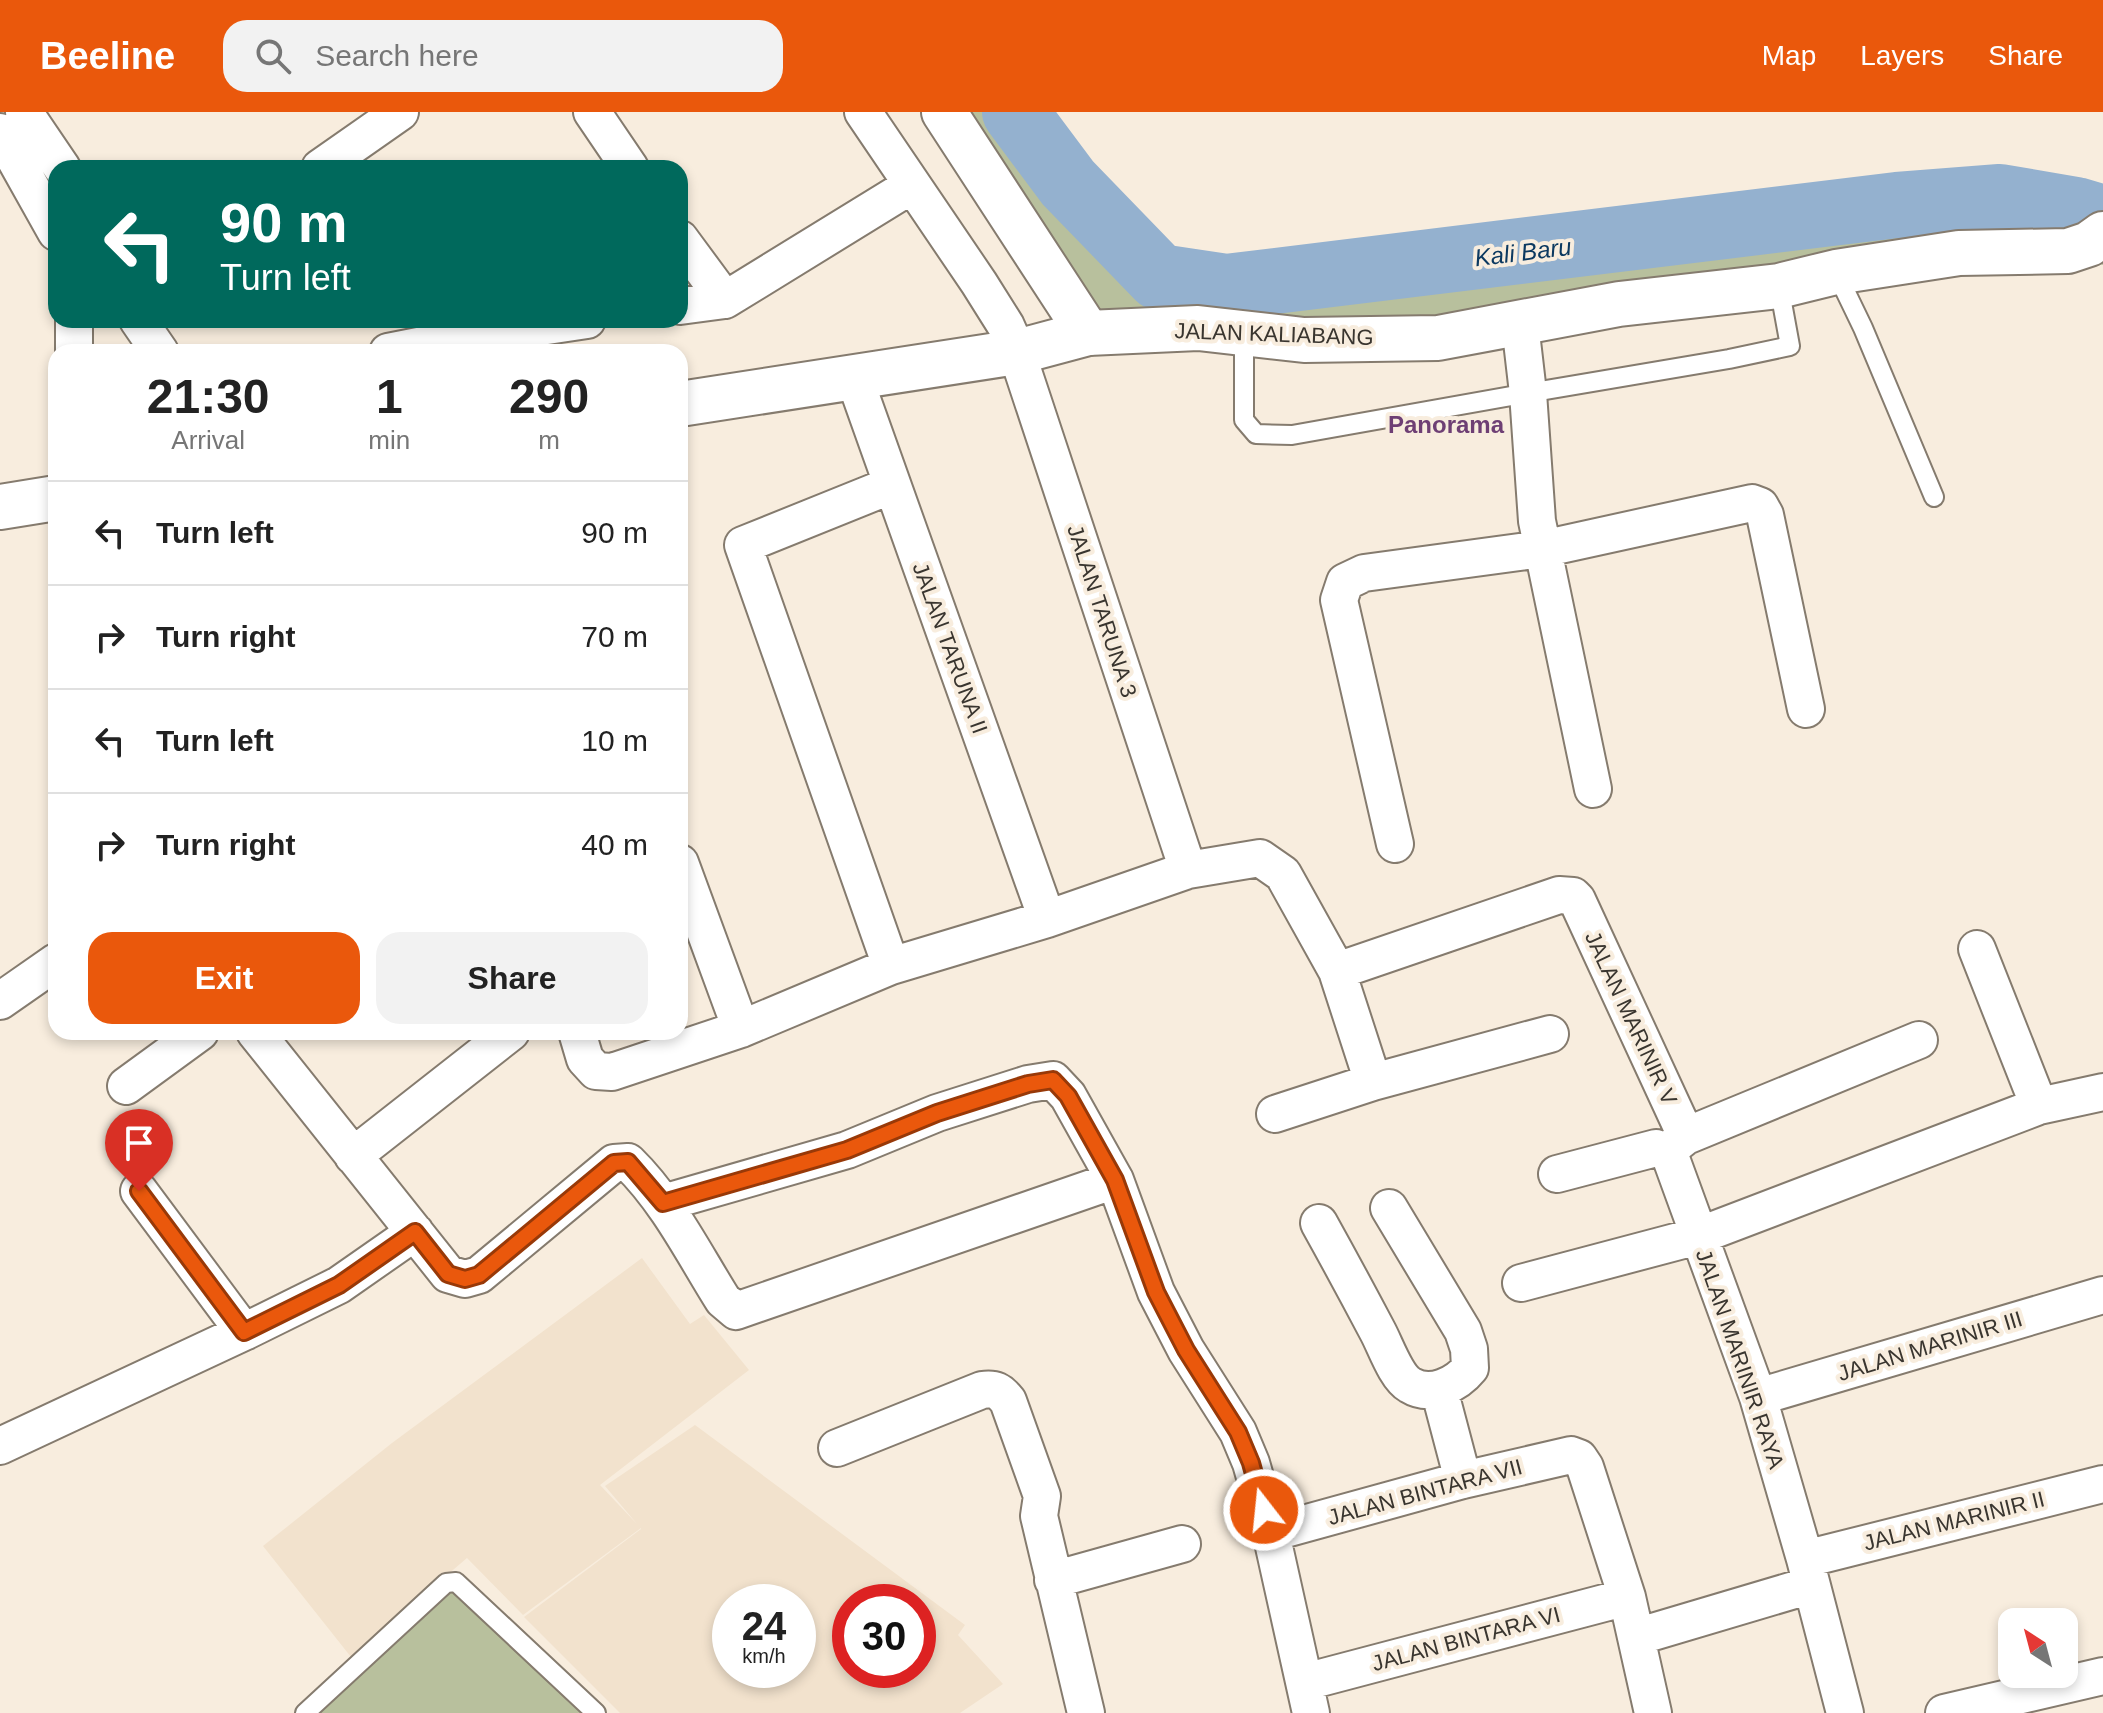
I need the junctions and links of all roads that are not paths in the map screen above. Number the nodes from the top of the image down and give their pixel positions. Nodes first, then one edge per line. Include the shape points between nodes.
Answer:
1 (24, 112) edge
2 (400, 112) edge
3 (592, 112) edge
4 (863, 112) edge
5 (944, 112) edge
6 (0, 132) edge
7 (57, 160) edge
8 (331, 160) edge
9 (625, 160) edge
10 (912, 185) junction
11 (48, 218) edge
12 (2091, 248) edge
13 (688, 250) edge
14 (1836, 272) junction
15 (1779, 286) junction
16 (725, 300) junction
17 (688, 305) edge
18 (1520, 324) junction
19 (459, 328) edge
20 (533, 328) edge
21 (1244, 332) junction
22 (1088, 333) junction
23 (439, 342) junction
24 (429, 344) edge
25 (1017, 352) junction
26 (854, 377) junction
27 (1528, 393) junction
28 (688, 403) edge
29 (892, 485) junction
30 (1934, 497) dead end
31 (48, 499) edge
32 (0, 507) edge
33 (1542, 549) junction
34 (1806, 709) dead end
35 (1593, 789) dead end
36 (1395, 844) dead end
37 (1188, 870) junction
38 (688, 885) edge
39 (1047, 919) junction
40 (1977, 949) dead end
41 (891, 966) junction
42 (48, 968) edge
43 (1337, 971) junction
44 (0, 1001) edge
45 (741, 1029) junction
46 (1550, 1034) dead end
47 (189, 1040) edge
48 (261, 1040) edge
49 (501, 1040) edge
50 (579, 1040) edge
51 (1919, 1040) dead end
52 (1373, 1082) junction
53 (126, 1086) dead end
54 (2103, 1092) edge
55 (2039, 1106) junction
56 (1275, 1114) dead end
57 (1677, 1145) junction
58 (353, 1156) junction
59 (1557, 1174) dead end
60 (1115, 1180) junction
61 (139, 1191) dead end
62 (663, 1203) junction
63 (1389, 1208) dead end
64 (1319, 1223) dead end
65 (415, 1232) junction
66 (1698, 1236) junction
67 (1521, 1283) dead end
68 (2103, 1295) edge
69 (244, 1332) junction
70 (1439, 1389) junction
71 (1758, 1397) junction
72 (0, 1446) edge
73 (837, 1448) dead end
74 (1463, 1480) junction
75 (2103, 1484) edge
76 (1271, 1533) junction
77 (1182, 1544) dead end
78 (1808, 1572) junction
79 (1053, 1580) junction
80 (1627, 1597) junction
81 (1636, 1637) junction
82 (2103, 1676) edge
83 (1308, 1697) edge
84 (305, 1713) edge
85 (596, 1713) edge
86 (1086, 1713) edge
87 (1653, 1713) edge
88 (1845, 1713) edge
89 (1944, 1713) edge

1 - 7 street
2 - 8 street
3 - 9 street
4 - 10 street, JALAN TARUNA 3
5 - 22 main road
6 - 11 street
10 - 16 street
10 - 25 street, JALAN TARUNA 3 via 979,283
12 - 14 main road, JALAN KALIABANG via 1959,253
13 - 16 street
14 - 15 main road, JALAN KALIABANG
14 - 30 lane
15 - 18 main road, JALAN KALIABANG via 1619,304
15 - 27 lane via 1790,346
16 - 17 street
18 - 21 main road, JALAN KALIABANG via 1438,338 1304,340
18 - 27 street
19 - 23 street
20 - 23 street
21 - 22 main road, JALAN KALIABANG via 1198,328
21 - 27 lane via 1244,420 1256,434 1292,435
22 - 25 main road, JALAN KALIABANG
23 - 24 street
25 - 26 main road, JALAN KALIABANG
25 - 37 street, JALAN TARUNA 3
26 - 28 main road, JALAN KALIABANG
26 - 29 street, JALAN TARUNA II
27 - 33 street
29 - 39 street, JALAN TARUNA II
29 - 41 street via 743,545
31 - 32 main road
33 - 34 street via 1752,503 1760,506
33 - 35 street
33 - 36 street via 1364,573 1345,582 1339,600
37 - 39 street
37 - 43 street via 1260,858 1283,874
38 - 45 street
39 - 41 street
40 - 55 street
41 - 45 street
42 - 44 street
43 - 52 street
43 - 57 street, JALAN MARINIR V via 1559,895 1573,896
45 - 50 street via 612,1072 596,1071 585,1059
46 - 52 street
47 - 53 street
48 - 58 street
49 - 58 street
51 - 57 street
52 - 56 street
54 - 55 street, JALAN MARINIR RAYA
55 - 66 street, JALAN MARINIR RAYA
57 - 59 street
57 - 66 street, JALAN MARINIR V
58 - 65 street
60 - 62 street via 1068,1096 1053,1080 937,1113 847,1150
60 - 62 street via 736,1311 723,1300
60 - 76 street via 1156,1292 1238,1432
61 - 69 street
62 - 65 street via 628,1162 614,1163 479,1275 465,1279 448,1274
63 - 70 street via 1469,1349 1470,1368 1462,1379
64 - 70 street via 1394,1366 1408,1385
65 - 69 street via 339,1285
66 - 67 street
66 - 71 street, JALAN MARINIR RAYA
68 - 71 street, JALAN MARINIR III
69 - 72 street
70 - 74 street
71 - 78 street, JALAN MARINIR RAYA
73 - 79 street via 982,1390 1000,1392 1008,1401 1042,1496 1039,1516
74 - 76 street, JALAN BINTARA VII
74 - 80 street, JALAN BINTARA VII via 1571,1455 1579,1458
75 - 78 street, JALAN MARINIR II
76 - 83 street
77 - 79 street
78 - 81 street, JALAN MARINIR II
78 - 88 street, JALAN MARINIR RAYA
79 - 86 street
80 - 81 street
80 - 83 street, JALAN BINTARA VI
81 - 87 street
82 - 89 street
84 - 85 lane via 446,1583 456,1582

